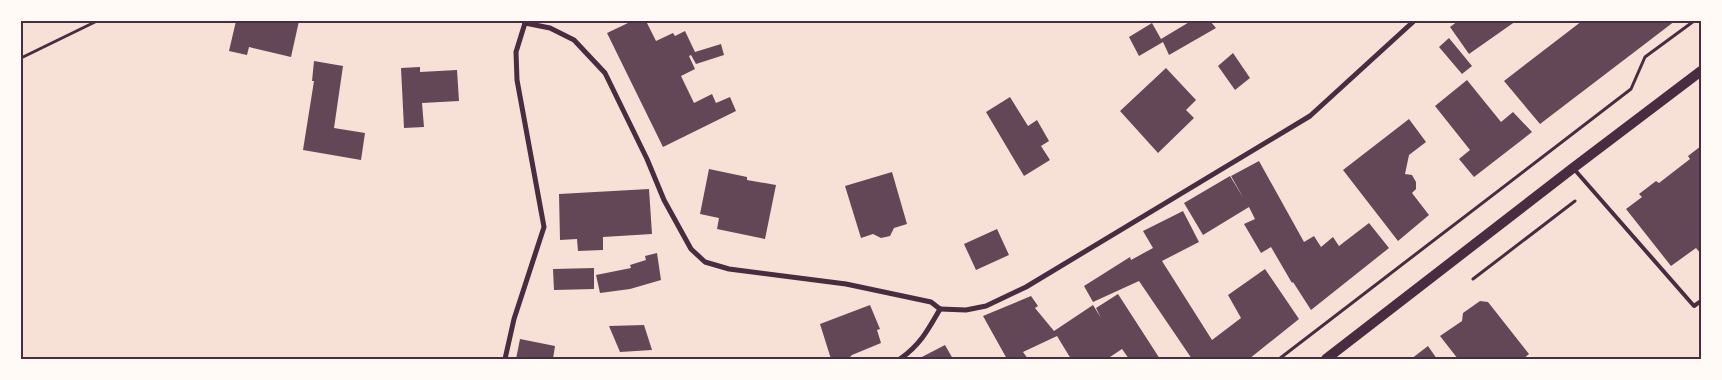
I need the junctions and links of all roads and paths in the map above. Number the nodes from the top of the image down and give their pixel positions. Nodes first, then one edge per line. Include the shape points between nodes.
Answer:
1 (97, 21) edge
2 (1414, 21) edge
3 (1694, 21) edge
4 (524, 22) edge
5 (21, 58) edge
6 (1701, 71) edge
7 (1573, 168) junction
8 (1701, 301) edge
9 (940, 310) junction
10 (505, 359) edge
11 (900, 359) edge
12 (1279, 359) edge
13 (1326, 359) edge

1 - 5 path
2 - 9 street via 1302,121 1026,287 986,306
3 - 12 path via 1645,57 1631,89
4 - 9 street via 550,28 574,40 605,73 664,200 691,249 705,262 729,269 846,284 931,302
4 - 10 street via 516,52 517,80 544,227 514,319
6 - 7 main road
7 - 8 lane via 1694,306
7 - 13 main road
9 - 11 street via 924,337

